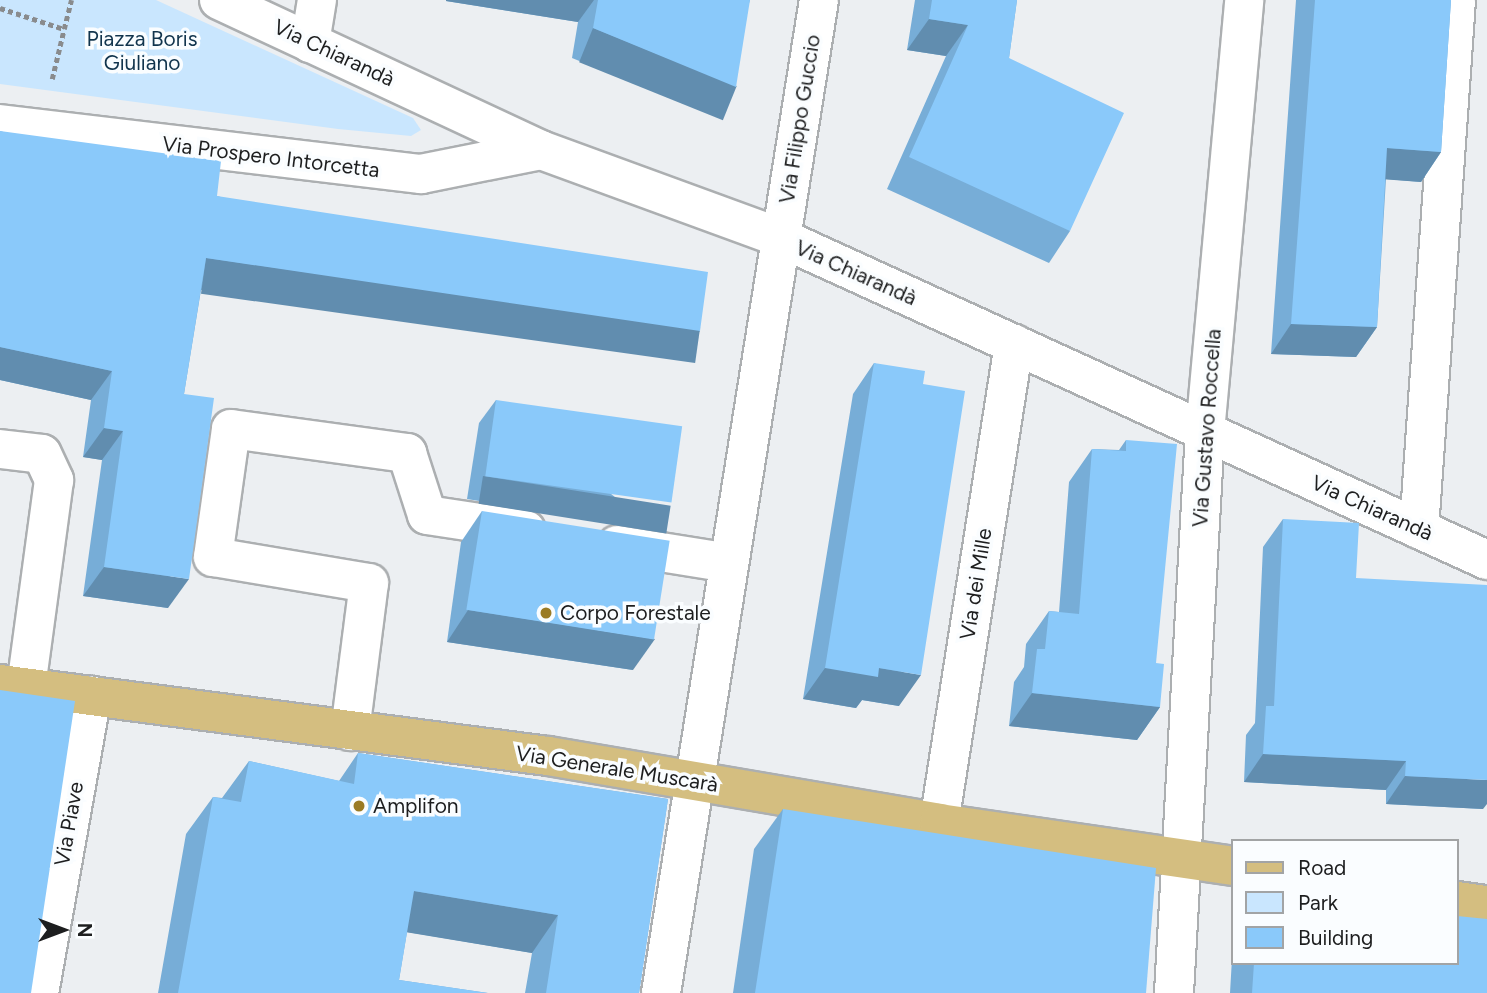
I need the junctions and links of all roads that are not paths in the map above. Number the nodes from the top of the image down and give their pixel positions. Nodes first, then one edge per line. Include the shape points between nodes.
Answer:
1 (219, 0) edge
2 (317, 0) edge
3 (819, 0) edge
4 (1244, 0) edge
5 (1456, 0) edge
6 (310, 43) junction
7 (0, 124) edge
8 (541, 150) junction
9 (781, 238) junction
10 (1014, 344) junction
11 (1205, 432) junction
12 (0, 449) edge
13 (1419, 529) junction
14 (1487, 560) edge
15 (729, 563) junction
16 (13, 685) edge
17 (92, 696) junction
18 (350, 731) junction
19 (694, 781) junction
20 (939, 823) junction
21 (1178, 857) junction
22 (1232, 866) edge
23 (39, 993) edge
24 (661, 993) edge
25 (1174, 993) edge

1 - 6 street, Via Chiarandà
2 - 6 street
3 - 9 street, Via Filippo Guccio
4 - 11 street, Via Gustavo Roccella
5 - 13 street
6 - 8 street, Via Chiarandà
7 - 8 street, Via Prospero Intorcetta via 421,174
8 - 9 street, Via Chiarandà
9 - 10 street, Via Chiarandà
9 - 15 street, Via Filippo Guccio
10 - 11 street, Via Chiarandà
10 - 20 street, Via dei Mille
11 - 13 street, Via Chiarandà
11 - 21 street, Via Gustavo Roccella
12 - 16 street via 42,454 54,480
13 - 14 street, Via Chiarandà
15 - 18 street via 427,515 407,453 231,429 213,557 369,583
15 - 19 street, Via Filippo Guccio
16 - 17 main road, Via Generale Muscarà
17 - 18 main road, Via Generale Muscarà
17 - 23 street, Via Piave
18 - 19 main road, Via Generale Muscarà
19 - 20 main road, Via Generale Muscarà
19 - 24 street, Via Filippo Guccio
20 - 21 main road, Via Generale Muscarà
21 - 22 main road, Via Generale Muscarà
21 - 25 street, Via Gustavo Roccella

